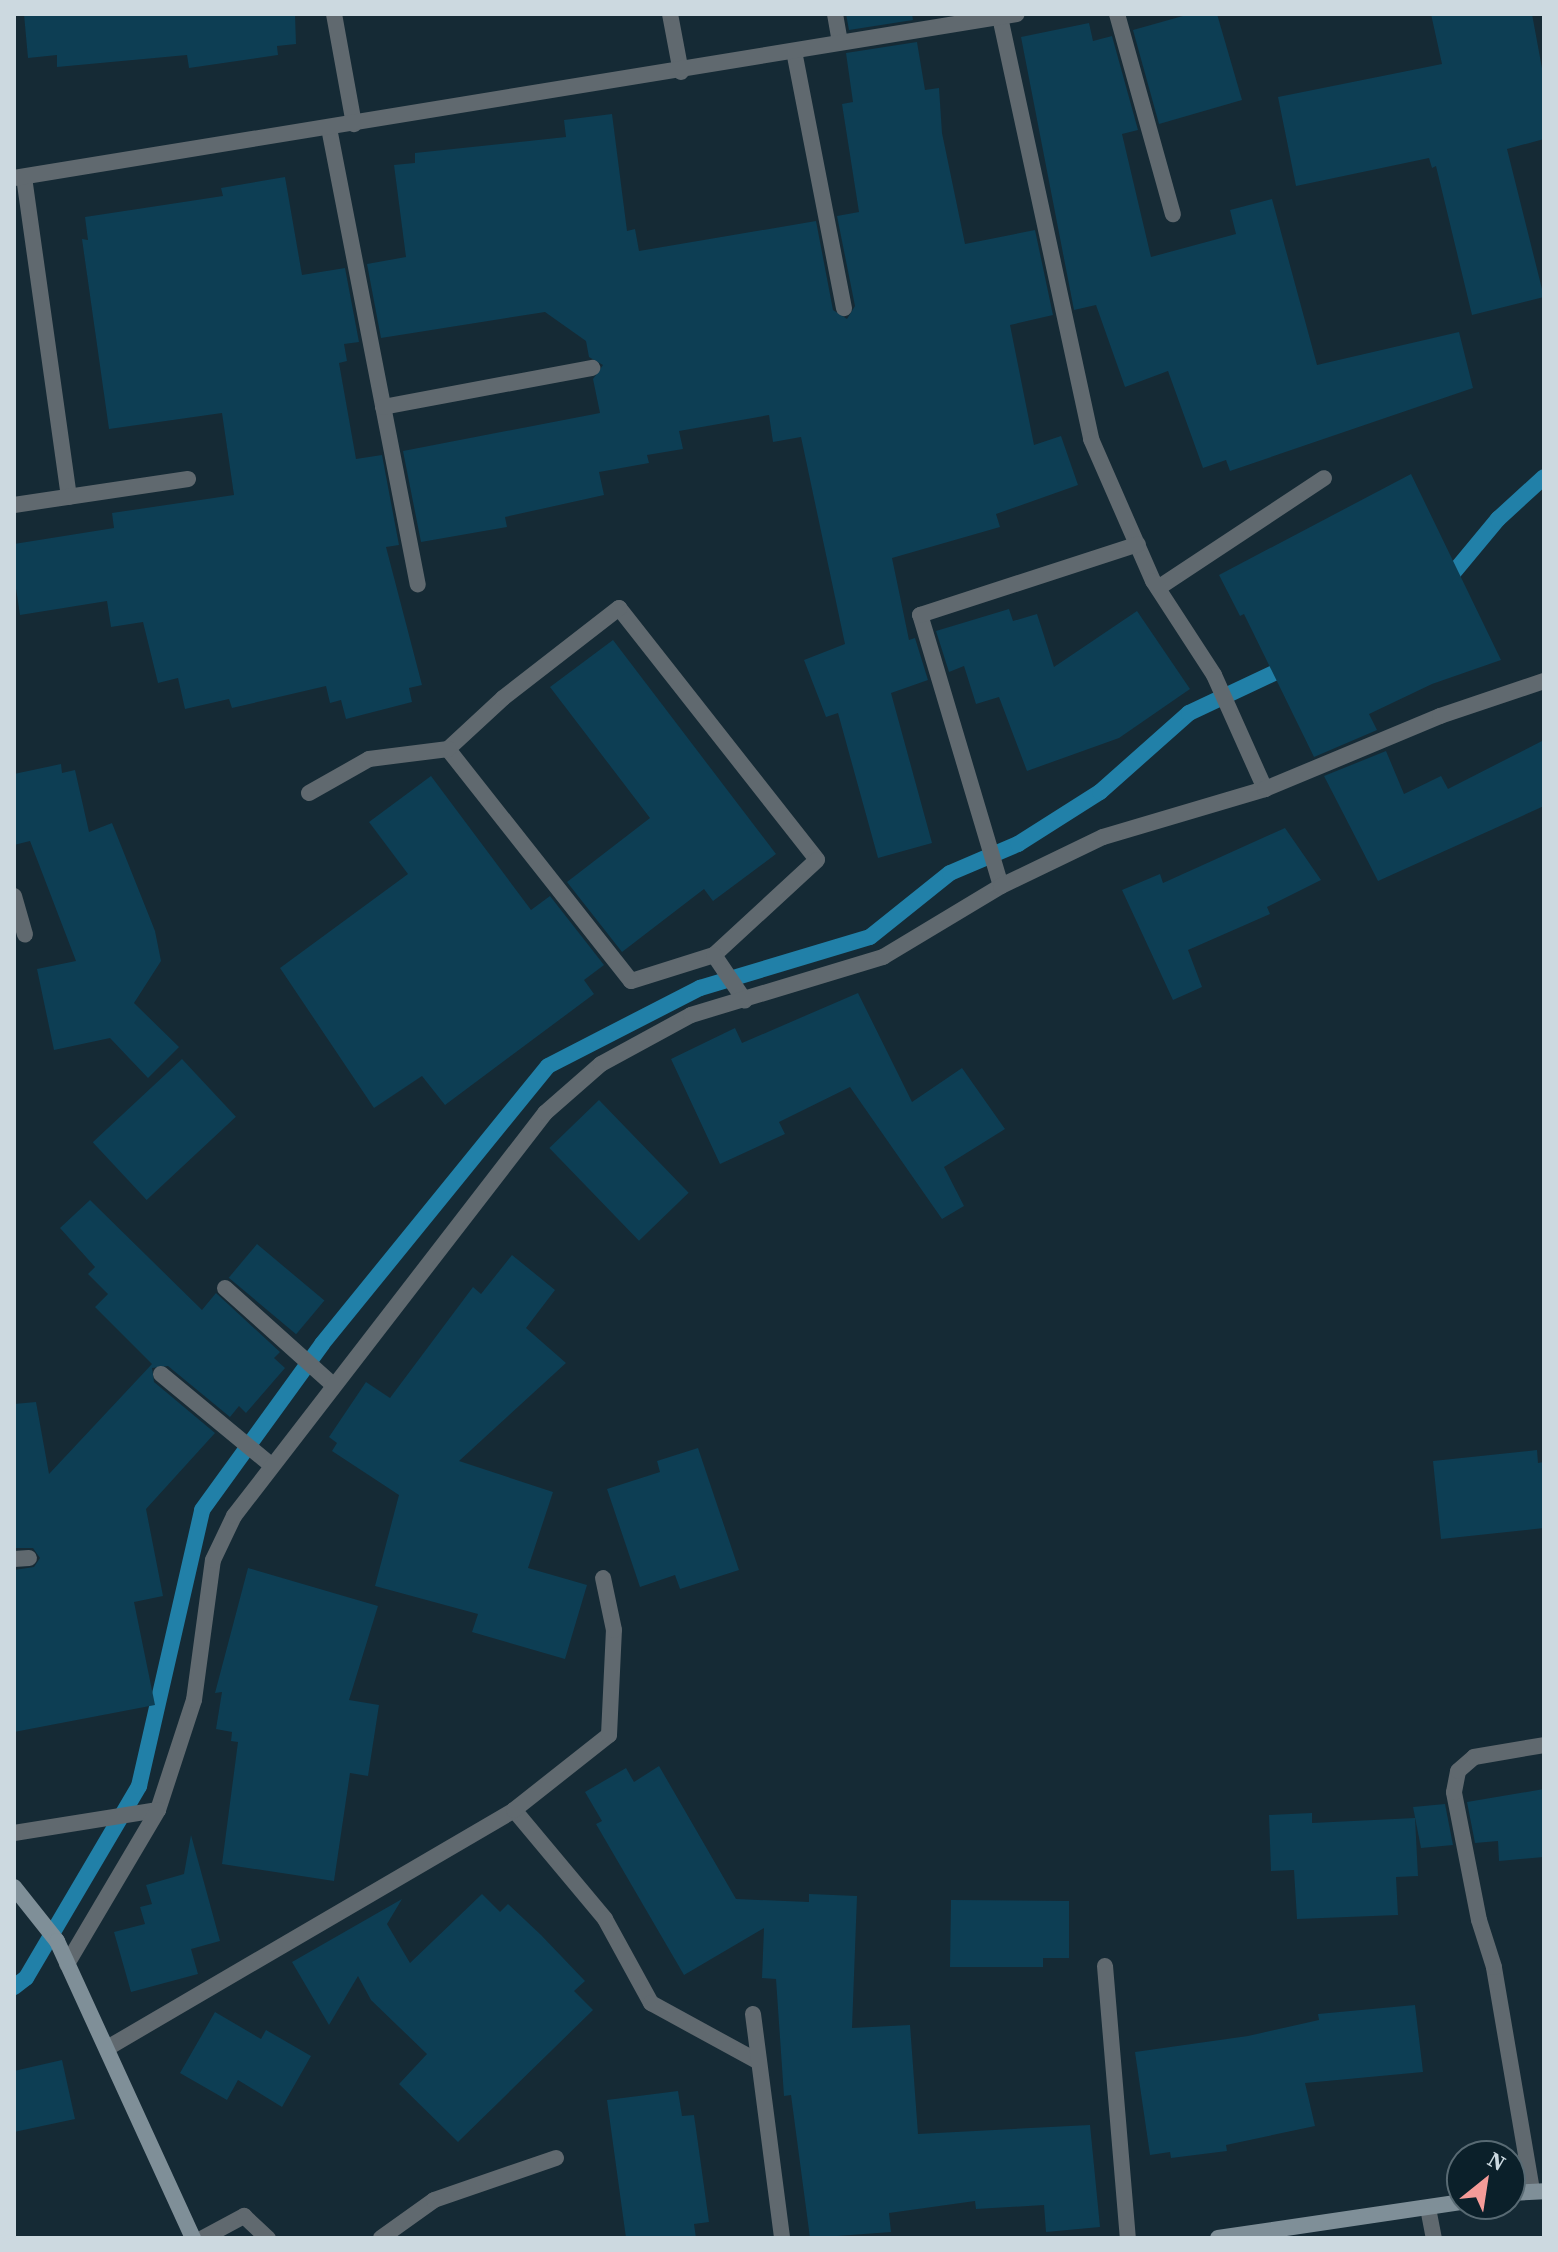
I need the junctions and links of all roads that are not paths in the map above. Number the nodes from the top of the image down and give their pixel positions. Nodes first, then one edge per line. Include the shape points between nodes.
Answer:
1 (334, 14) edge
2 (670, 14) edge
3 (835, 14) edge
4 (1117, 14) edge
5 (1009, 15) edge
6 (840, 42) junction
7 (794, 51) junction
8 (681, 72) junction
9 (354, 124) junction
10 (329, 128) junction
11 (19, 178) edge
12 (1173, 214) dead end
13 (844, 308) dead end
14 (592, 368) dead end
15 (383, 407) junction
16 (1324, 478) dead end
17 (188, 479) dead end
18 (69, 497) junction
19 (14, 505) edge
20 (1138, 544) junction
21 (418, 584) dead end
22 (1158, 588) junction
23 (1544, 681) edge
24 (448, 749) junction
25 (1265, 789) junction
26 (309, 793) dead end
27 (1001, 886) junction
28 (14, 896) edge
29 (25, 934) dead end
30 (714, 955) junction
31 (744, 999) junction
32 (225, 1288) dead end
33 (161, 1374) dead end
34 (330, 1383) junction
35 (269, 1463) junction
36 (603, 1578) dead end
37 (1544, 1745) edge
38 (156, 1810) junction
39 (514, 1810) junction
40 (14, 1833) edge
41 (14, 1887) edge
42 (67, 1964) junction
43 (1105, 1966) dead end
44 (753, 2014) dead end
45 (109, 2047) junction
46 (757, 2061) junction
47 (556, 2158) dead end
48 (1538, 2190) edge
49 (1446, 2205) edge
50 (1428, 2208) junction
51 (193, 2238) edge
52 (203, 2238) edge
53 (268, 2238) edge
54 (381, 2238) edge
55 (782, 2238) edge
56 (1128, 2238) edge
57 (1218, 2238) edge
58 (1434, 2238) edge

1 - 9 street
2 - 8 street
3 - 6 street
4 - 12 street
5 - 6 street
5 - 20 street via 1091,439
6 - 7 street
7 - 8 street
7 - 13 street
8 - 9 street
9 - 10 street
10 - 11 street
10 - 15 street
11 - 18 street
14 - 15 street
15 - 21 street
16 - 22 street
17 - 18 street
18 - 19 street
20 - 22 street
20 - 27 street via 920,615
22 - 25 street via 1214,675
23 - 25 street via 1440,716
24 - 26 street via 369,759
24 - 30 street via 631,981
24 - 30 street via 503,698 619,608 817,860
25 - 27 street via 1103,837
27 - 31 street via 883,957
28 - 29 street
30 - 31 street
31 - 34 street via 691,1015 601,1064 545,1113
32 - 34 street
33 - 35 street
34 - 35 street
35 - 38 street via 213,1560 194,1700
36 - 39 street via 614,1630 609,1735
37 - 48 street via 1474,1757 1458,1771 1454,1792
38 - 40 street
38 - 42 street
39 - 45 street
39 - 46 street via 605,1919 651,2003
41 - 42 street via 57,1941
42 - 45 street
43 - 56 street
44 - 46 street
45 - 51 street
46 - 55 street
47 - 54 street via 434,2200
49 - 50 street
50 - 57 street
50 - 58 street
52 - 53 street via 244,2216

